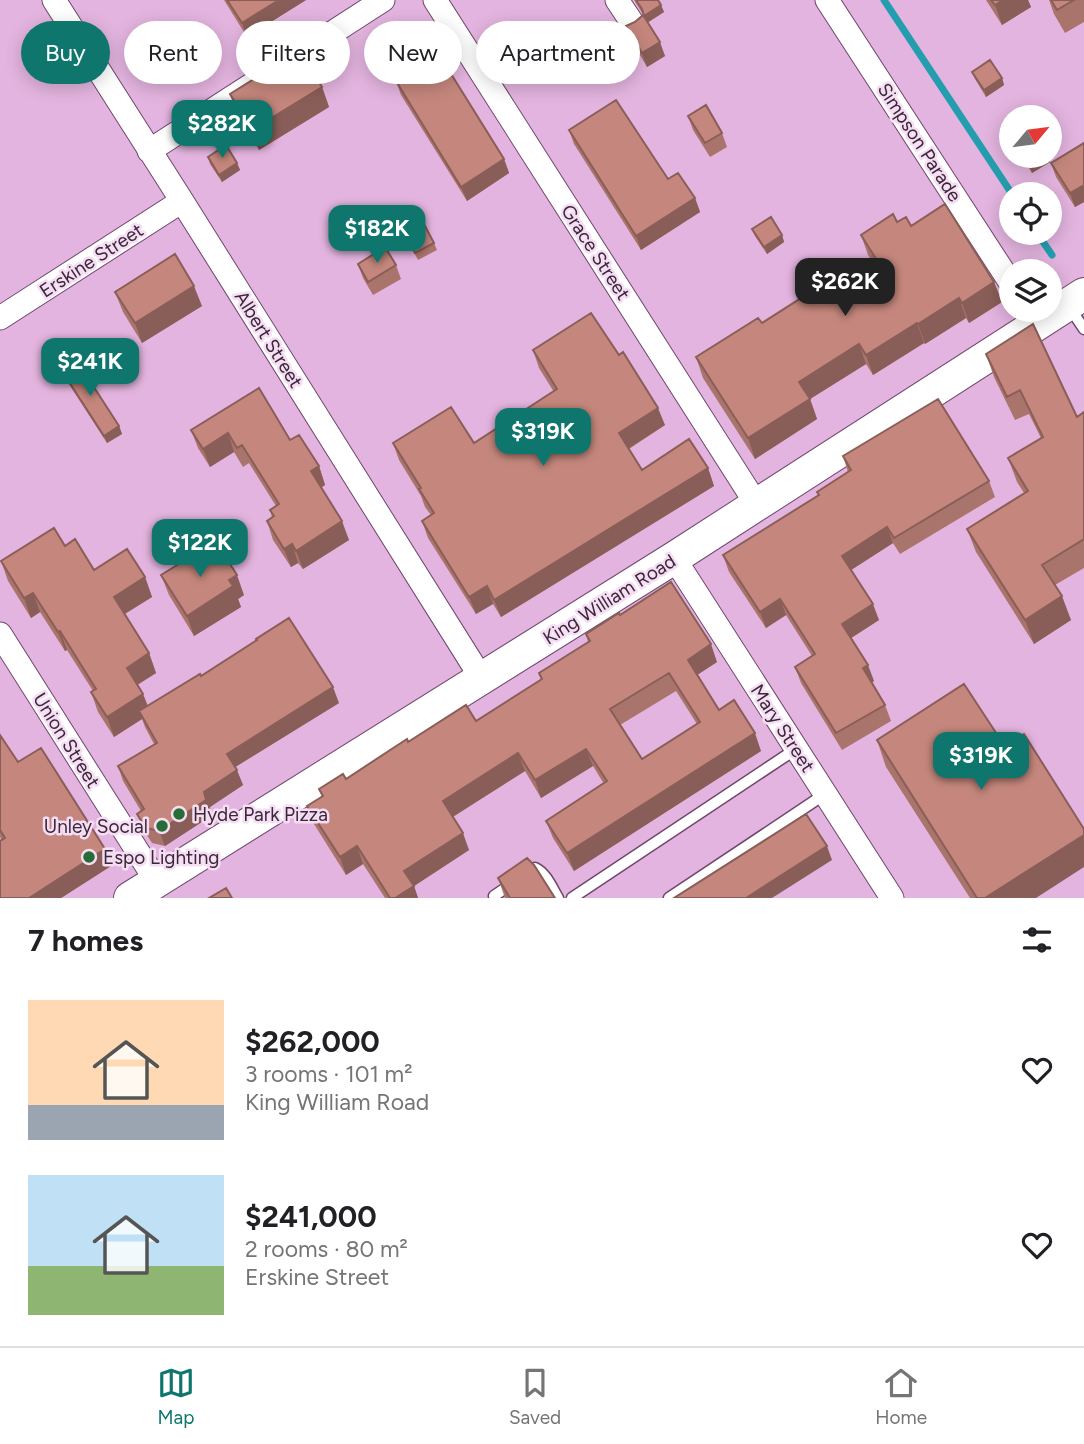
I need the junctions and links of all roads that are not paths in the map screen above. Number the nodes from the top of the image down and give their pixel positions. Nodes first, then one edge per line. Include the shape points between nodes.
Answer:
1 (54, 0) edge
2 (383, 0) edge
3 (435, 0) edge
4 (617, 0) edge
5 (827, 0) edge
6 (631, 21) edge
7 (149, 151) junction
8 (182, 201) junction
9 (999, 265) edge
10 (0, 318) edge
11 (1025, 322) edge
12 (757, 505) junction
13 (674, 558) junction
14 (0, 634) edge
15 (482, 680) junction
16 (796, 749) junction
17 (825, 794) junction
18 (157, 882) junction
19 (494, 896) dead end
20 (130, 898) edge
21 (558, 898) edge
22 (572, 898) edge
23 (669, 898) edge
24 (892, 898) edge

1 - 7 street, Albert Street
2 - 7 street
3 - 12 street, Grace Street
4 - 6 street
5 - 9 street, Simpson Parade
7 - 8 street, Albert Street
8 - 10 street, Erskine Street
8 - 15 street, Albert Street
11 - 12 main road, King William Road
12 - 13 main road, King William Road
13 - 15 main road, King William Road
13 - 16 street, Mary Street
14 - 18 street, Union Street
15 - 18 main road, King William Road
16 - 17 street, Mary Street
16 - 22 lane
17 - 23 lane
17 - 24 street, Mary Street
18 - 20 main road, King William Road
19 - 21 lane via 535,868

